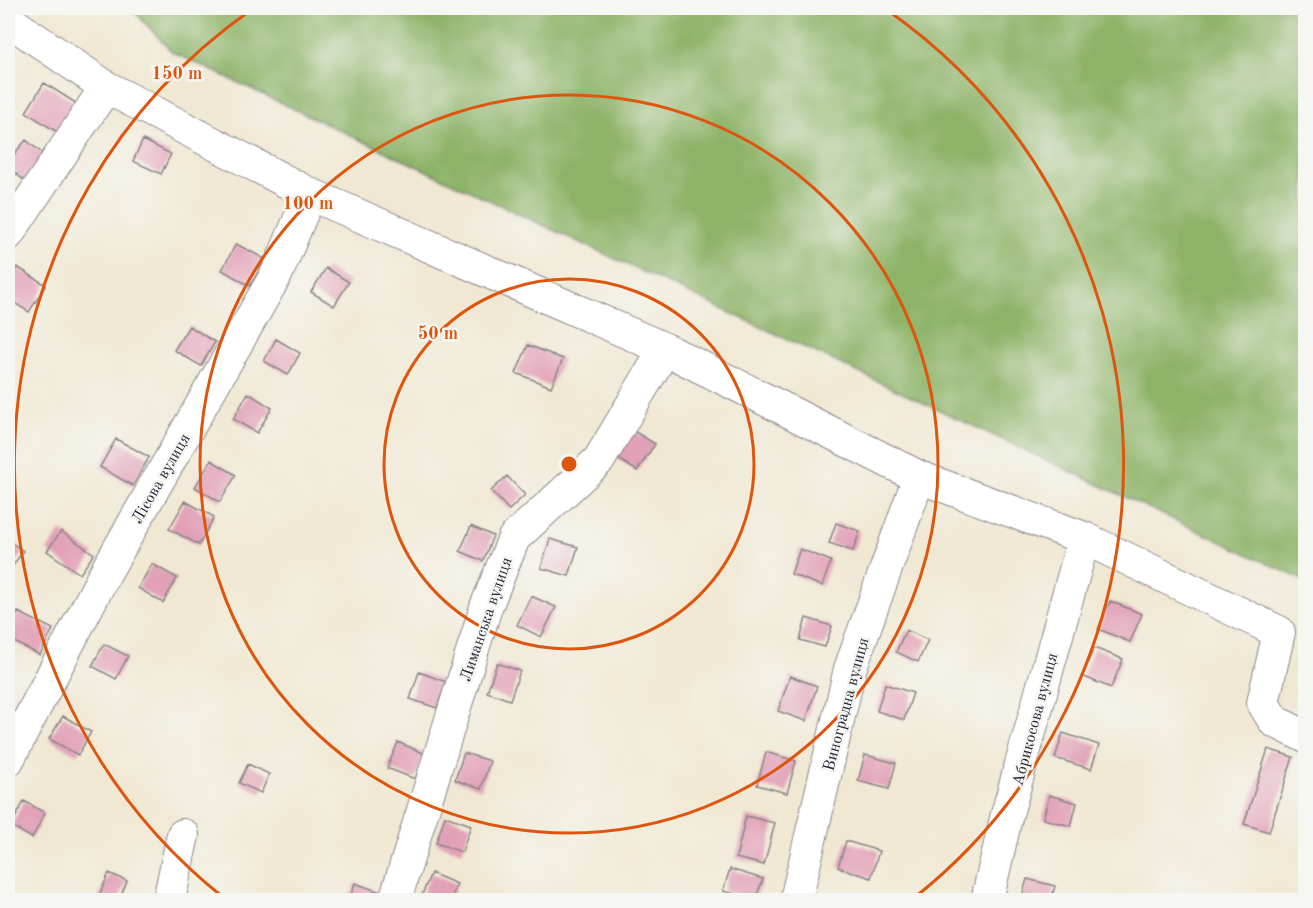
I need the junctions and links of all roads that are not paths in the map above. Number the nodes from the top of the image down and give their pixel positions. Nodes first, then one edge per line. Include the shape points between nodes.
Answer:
1 (8, 20) edge
2 (106, 87) junction
3 (310, 194) junction
4 (8, 234) edge
5 (665, 349) junction
6 (919, 477) junction
7 (1084, 538) junction
8 (1305, 737) edge
9 (8, 760) edge
10 (183, 836) dead end
11 (169, 900) edge
12 (395, 900) edge
13 (796, 900) edge
14 (987, 900) edge

1 - 2 street
2 - 3 street
2 - 4 street
3 - 5 street
3 - 9 street, Лісова вулиця via 277,273 104,575
5 - 6 street
5 - 12 street, Лиманська вулиця via 599,460 514,538 486,607
6 - 7 street
6 - 13 street, Виноградна вулиця via 850,669
7 - 8 street via 1279,632 1263,703 1274,722
7 - 14 street, Абрикосова вулиця
10 - 11 street

